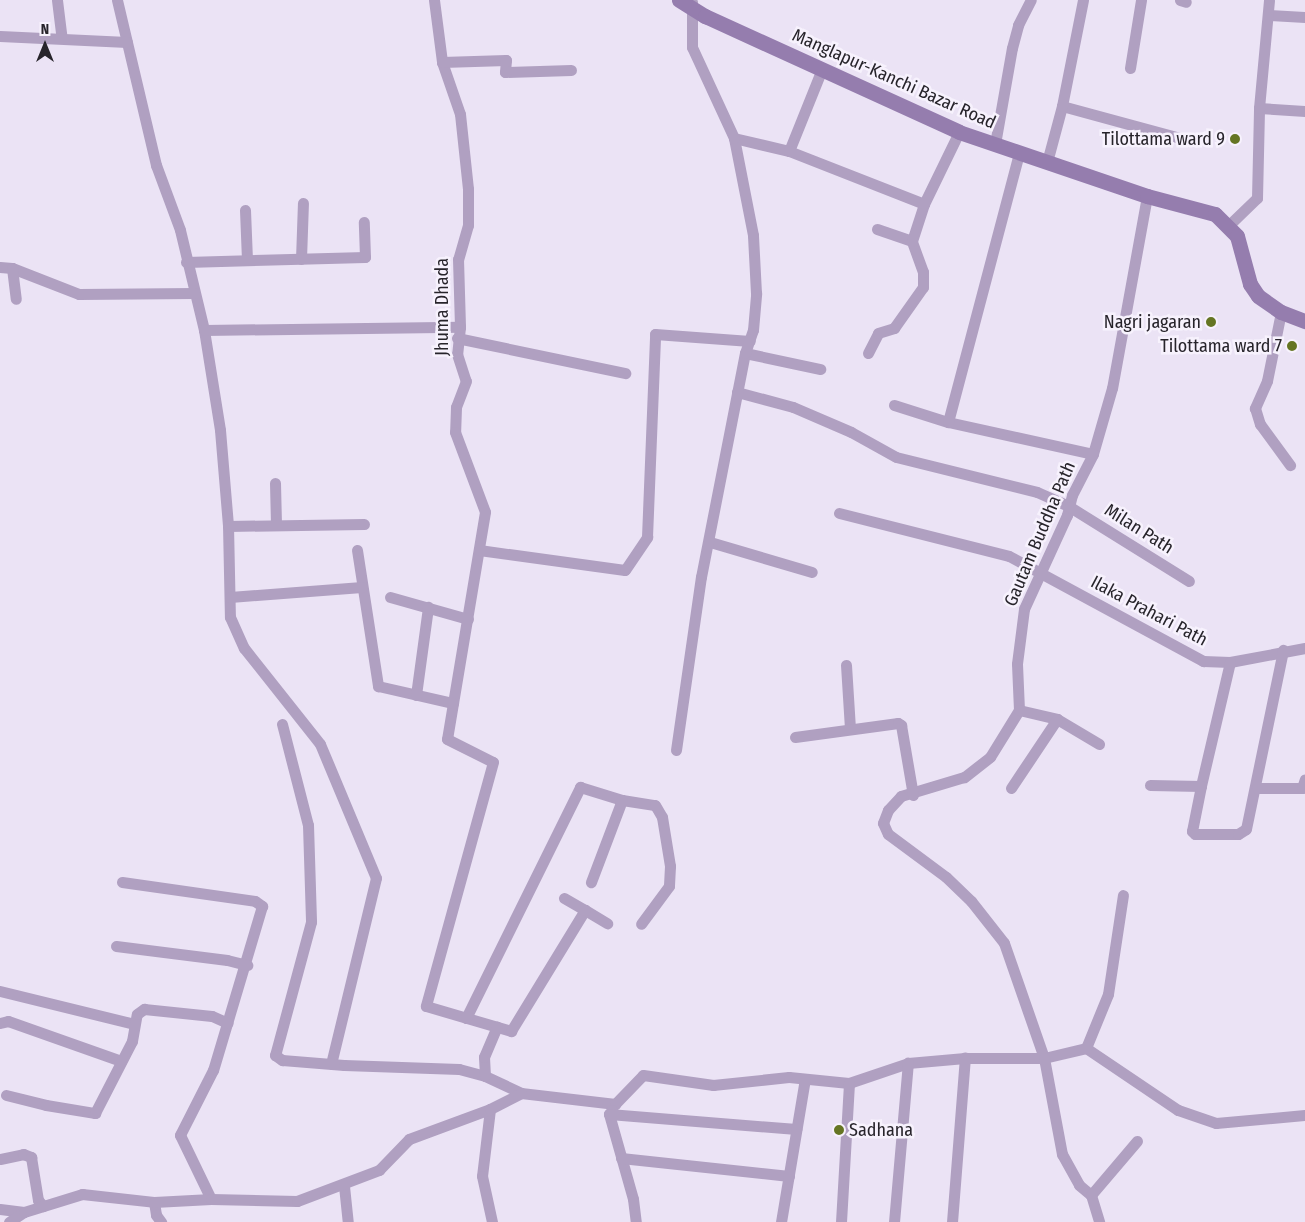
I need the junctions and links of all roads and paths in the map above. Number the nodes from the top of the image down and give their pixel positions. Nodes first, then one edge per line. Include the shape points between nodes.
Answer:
1 (57, 0) edge
2 (117, 0) edge
3 (434, 0) edge
4 (1031, 0) edge
5 (1083, 0) edge
6 (1141, 0) edge
7 (1270, 0) edge
8 (687, 2) edge
9 (1268, 15) junction
10 (1305, 17) edge
11 (0, 36) edge
12 (62, 38) junction
13 (127, 42) junction
14 (442, 62) junction
15 (1130, 68) dead end
16 (822, 69) junction
17 (571, 70) dead end
18 (1062, 106) junction
19 (1259, 108) junction
20 (1305, 111) edge
21 (959, 132) junction
22 (734, 138) junction
23 (1187, 140) dead end
24 (995, 144) junction
25 (789, 151) junction
26 (1019, 152) junction
27 (1047, 162) junction
28 (1147, 196) junction
29 (303, 203) dead end
30 (924, 204) junction
31 (245, 210) dead end
32 (364, 222) dead end
33 (1229, 225) junction
34 (877, 229) dead end
35 (912, 241) junction
36 (301, 259) junction
37 (247, 260) junction
38 (186, 262) junction
39 (0, 267) edge
40 (12, 268) junction
41 (194, 294) junction
42 (16, 299) dead end
43 (1281, 312) junction
44 (1305, 321) edge
45 (204, 330) junction
46 (458, 332) junction
47 (750, 341) junction
48 (745, 353) junction
49 (868, 353) dead end
50 (820, 369) dead end
51 (625, 373) dead end
52 (737, 392) junction
53 (894, 405) dead end
54 (948, 422) junction
55 (1093, 454) junction
56 (1290, 465) dead end
57 (275, 483) dead end
58 (1070, 507) junction
59 (840, 513) dead end
60 (364, 524) dead end
61 (276, 525) junction
62 (228, 526) junction
63 (710, 542) junction
64 (357, 550) dead end
65 (479, 550) junction
66 (812, 572) dead end
67 (1041, 574) junction
68 (1188, 580) dead end
69 (362, 587) junction
70 (230, 597) junction
71 (390, 597) dead end
72 (428, 607) junction
73 (468, 620) junction
74 (1305, 648) edge
75 (1283, 650) junction
76 (1230, 662) junction
77 (846, 665) dead end
78 (416, 695) junction
79 (453, 704) junction
80 (1019, 710) junction
81 (1057, 719) junction
82 (282, 724) dead end
83 (850, 728) junction
84 (795, 737) dead end
85 (1099, 744) dead end
86 (676, 750) dead end
87 (1305, 779) edge
88 (1150, 785) dead end
89 (1201, 786) junction
90 (1011, 788) dead end
91 (1257, 788) junction
92 (912, 795) junction
93 (622, 800) junction
94 (122, 882) dead end
95 (592, 882) dead end
96 (1123, 895) dead end
97 (564, 898) dead end
98 (585, 910) junction
99 (606, 923) dead end
100 (641, 924) dead end
101 (116, 946) dead end
102 (247, 965) junction
103 (0, 991) edge
104 (466, 1018) junction
105 (0, 1023) edge
106 (228, 1023) junction
107 (134, 1024) junction
108 (497, 1027) junction
109 (1086, 1048) junction
110 (965, 1058) junction
111 (1044, 1058) junction
112 (121, 1061) junction
113 (908, 1063) junction
114 (331, 1064) junction
115 (485, 1076) junction
116 (805, 1079) junction
117 (849, 1083) junction
118 (521, 1093) junction
119 (6, 1095) dead end
120 (490, 1109) junction
121 (612, 1109) junction
122 (1305, 1115) edge
123 (796, 1128) junction
124 (1137, 1141) dead end
125 (0, 1158) edge
126 (621, 1158) junction
127 (789, 1176) junction
128 (344, 1186) junction
129 (1091, 1195) junction
130 (211, 1199) junction
131 (154, 1202) junction
132 (43, 1206) junction
133 (0, 1209) edge
134 (24, 1212) junction
135 (9, 1222) edge
136 (161, 1222) edge
137 (348, 1222) edge
138 (492, 1222) edge
139 (636, 1222) edge
140 (781, 1222) edge
141 (841, 1222) edge
142 (894, 1222) edge
143 (952, 1222) edge
144 (1099, 1222) edge

1 - 12 street
2 - 13 street
3 - 14 street, Jhuma Dhada
4 - 24 street via 1018,25 1012,48
5 - 18 street
6 - 15 street
7 - 9 street
8 - 16 street, Manglapur-Kanchi Bazar Road
8 - 22 street via 692,47
9 - 10 street
9 - 19 street
11 - 12 street
12 - 13 street
13 - 38 street via 156,165 180,230
14 - 17 street via 506,60 505,72
14 - 46 street, Jhuma Dhada via 460,114 468,189 468,225 458,259
16 - 21 street, Manglapur-Kanchi Bazar Road
16 - 25 street
18 - 23 street
18 - 27 street
19 - 20 street
19 - 33 street via 1257,198
21 - 24 street, Manglapur-Kanchi Bazar Road
21 - 30 street
22 - 25 street
22 - 47 street via 755,257 756,292
24 - 26 street, Manglapur-Kanchi Bazar Road
25 - 30 street
26 - 27 street, Manglapur-Kanchi Bazar Road
26 - 54 street
27 - 28 street, Manglapur-Kanchi Bazar Road
28 - 33 street, Manglapur-Kanchi Bazar Road via 1202,209
28 - 55 street, Gautam Buddha Path via 1112,388
29 - 36 street
30 - 35 street
31 - 37 street
32 - 36 street via 365,257
33 - 43 street via 1237,236 1250,284 1258,296
34 - 35 street
35 - 49 street via 924,272 923,287 894,328 878,333
36 - 37 street
37 - 38 street
38 - 41 street
39 - 40 street
40 - 41 street via 79,294
40 - 42 street
41 - 45 street
43 - 44 street
43 - 56 street via 1267,381 1255,408 1260,424
45 - 46 street
45 - 62 street via 220,430
46 - 51 street
46 - 65 street, Jhuma Dhada via 457,354 466,381 456,408 455,432 467,472 483,501 485,512
47 - 48 street
47 - 65 street via 655,334 647,537 625,570
48 - 50 street
48 - 52 street
52 - 58 street, Milan Path via 793,407 851,432 896,457 1037,492
52 - 63 street
53 - 54 street
54 - 55 street
55 - 58 street, Gautam Buddha Path via 1072,495
57 - 61 street
58 - 67 street, Gautam Buddha Path
58 - 68 street, Milan Path
59 - 67 street, Ilaka Prahari Path via 1009,556
60 - 61 street
61 - 62 street
62 - 70 street
63 - 66 street
63 - 86 street via 701,577
64 - 69 street
65 - 73 street, Jhuma Dhada
67 - 76 street, Ilaka Prahari Path via 1203,661
67 - 80 street, Gautam Buddha Path via 1024,609 1017,664
69 - 70 street
69 - 78 street via 378,686
70 - 114 street via 230,616 244,648 320,744 376,878
71 - 72 street
72 - 73 street
72 - 78 street
73 - 79 street, Jhuma Dhada
74 - 75 street, Ilaka Prahari Path
75 - 76 street, Ilaka Prahari Path
75 - 91 street
76 - 89 street
77 - 83 street
78 - 79 street
79 - 104 street, Jhuma Dhada via 447,739 493,762 426,1006
80 - 81 street
80 - 92 street via 990,757 964,777
81 - 85 street
81 - 90 street
82 - 114 street via 308,826 311,922 274,1055 282,1060
83 - 84 street
83 - 92 street via 895,722 901,725
87 - 91 street via 1302,788
88 - 89 street
89 - 91 street via 1192,831 1195,834 1243,833
92 - 111 street via 901,796 888,810 883,823 888,834 946,877 971,901 1004,943
93 - 95 street
93 - 100 street via 655,805 662,817 670,866 668,886
93 - 104 street via 580,787
94 - 102 street via 254,901 262,906
96 - 109 street via 1108,994
97 - 98 street
98 - 99 street
98 - 108 street via 511,1031
101 - 102 street
102 - 106 street
103 - 107 street
104 - 108 street
105 - 112 street via 8,1022
106 - 107 street via 212,1016 148,1007 137,1014
106 - 130 street via 213,1070 180,1135
107 - 112 street via 132,1041
108 - 115 street via 484,1057
109 - 111 street
109 - 122 street via 1178,1110 1216,1123
110 - 111 street
110 - 113 street
110 - 143 street
111 - 129 street via 1062,1154 1079,1185
112 - 119 street via 95,1112 46,1106
113 - 117 street
113 - 142 street
114 - 115 street via 459,1070
115 - 118 street
116 - 117 street
116 - 121 street via 789,1077 713,1085 643,1075
116 - 123 street
117 - 141 street
118 - 120 street
118 - 121 street
120 - 128 street via 409,1139 379,1170
120 - 138 street via 482,1176
121 - 123 street
121 - 126 street
123 - 127 street
124 - 129 street
125 - 132 street via 23,1154 31,1157 38,1200
126 - 127 street
126 - 139 street via 634,1199
127 - 140 street
128 - 130 street via 297,1201
128 - 137 street
129 - 144 street
130 - 131 street
131 - 132 street via 82,1194
131 - 136 street
132 - 134 street
133 - 134 street
134 - 135 street

